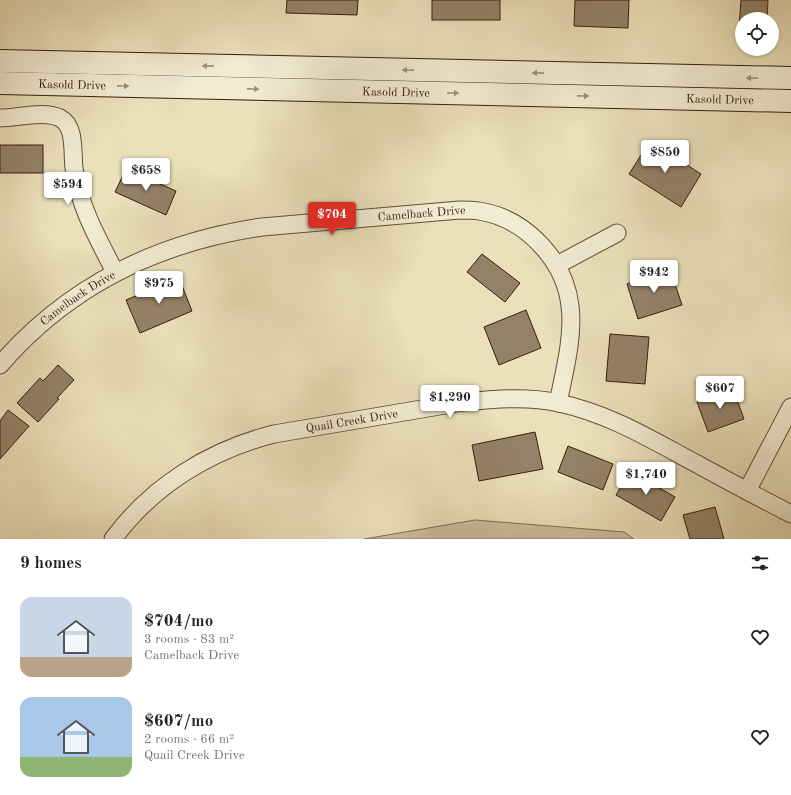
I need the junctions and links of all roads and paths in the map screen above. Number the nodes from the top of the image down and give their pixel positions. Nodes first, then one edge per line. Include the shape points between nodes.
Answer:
1 (0, 61) edge
2 (791, 78) edge
3 (0, 83) edge
4 (791, 101) edge
5 (0, 118) edge
6 (617, 232) dead end
7 (557, 265) junction
8 (116, 272) junction
9 (0, 365) edge
10 (558, 403) junction
11 (791, 407) edge
12 (747, 491) junction
13 (791, 514) edge
14 (113, 539) edge

2 -> 1 main road, Kasold Drive
3 -> 4 main road, Kasold Drive
5 - 8 street via 44,114 61,118 67,124 71,133 77,187 83,206
6 - 7 street
7 - 8 street, Camelback Drive via 532,236 513,223 479,211 460,210 236,231 166,250
7 - 10 street, Camelback Drive via 566,286 571,326
8 - 9 street, Camelback Drive via 57,310 27,336
10 - 12 street, Quail Creek Drive via 608,417
10 - 14 street, Quail Creek Drive via 507,399 470,402 250,440 186,471 144,504
11 - 12 street
12 - 13 street, Quail Creek Drive

